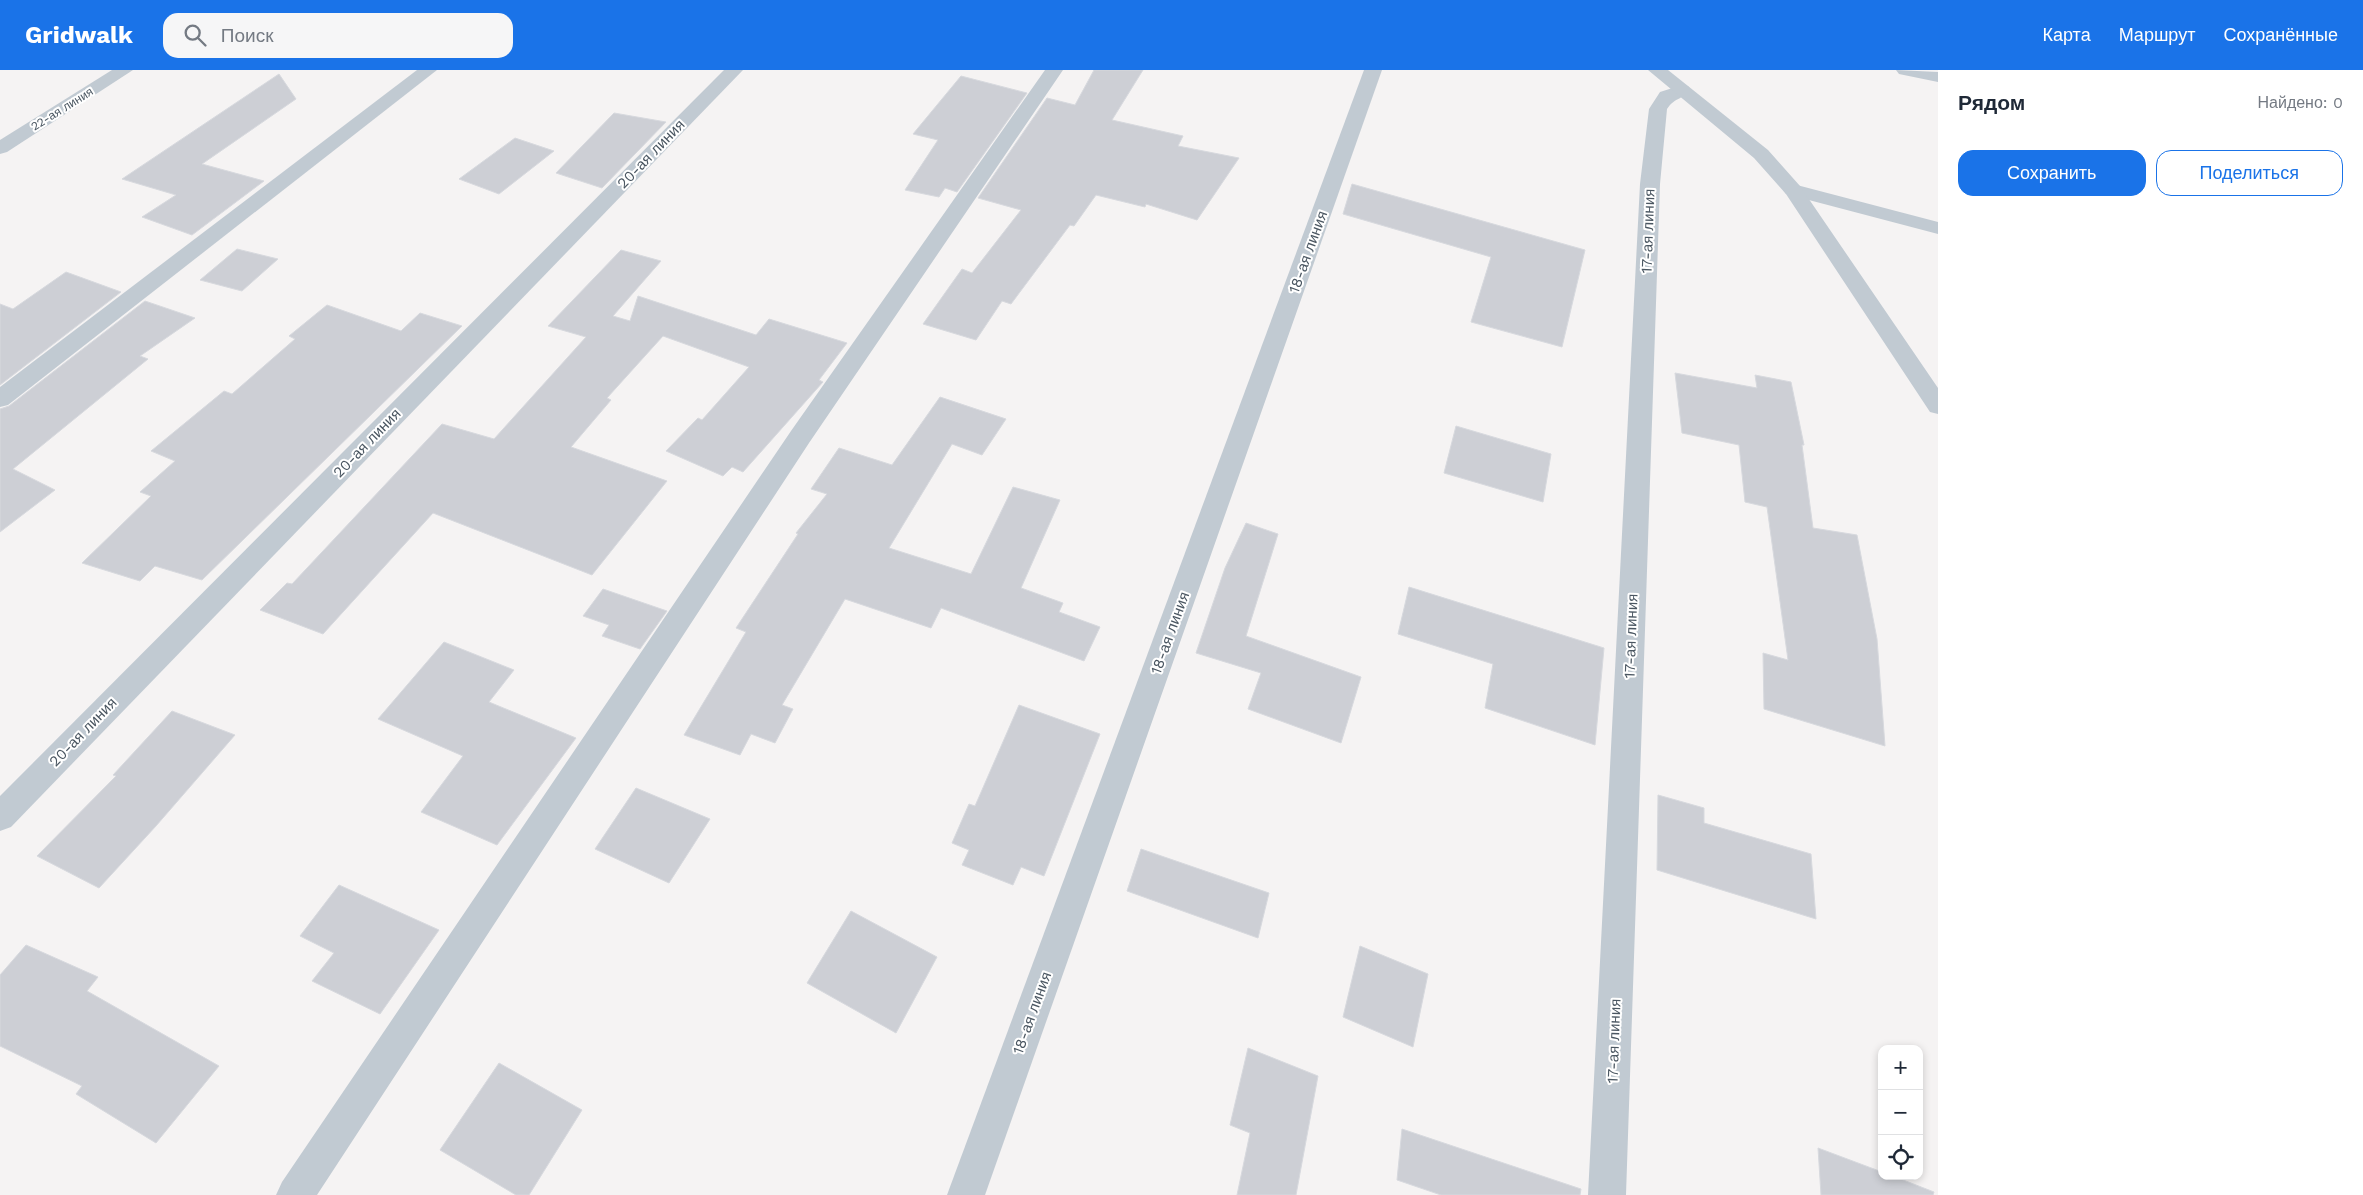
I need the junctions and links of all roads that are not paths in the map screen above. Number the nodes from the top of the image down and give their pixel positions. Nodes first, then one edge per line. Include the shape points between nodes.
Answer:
1 (124, 70) edge
2 (428, 70) edge
3 (734, 70) edge
4 (1054, 70) edge
5 (1373, 70) edge
6 (1657, 70) edge
7 (1905, 70) edge
8 (1938, 78) edge
9 (1682, 90) junction
10 (0, 148) edge
11 (1793, 190) junction
12 (1938, 228) edge
13 (0, 399) edge
14 (1938, 406) edge
15 (0, 817) edge
16 (295, 1195) edge
17 (966, 1195) edge
18 (1607, 1195) edge

1 - 10 street, 22-ая линия
2 - 13 street
3 - 15 street, 20-ая линия
4 - 16 street via 800,437
5 - 17 street, 18-ая линия
6 - 9 street
7 - 8 street
9 - 11 street via 1761,154
9 - 18 street, 17-ая линия via 1666,96 1658,109 1650,184
11 - 12 street
11 - 14 street

